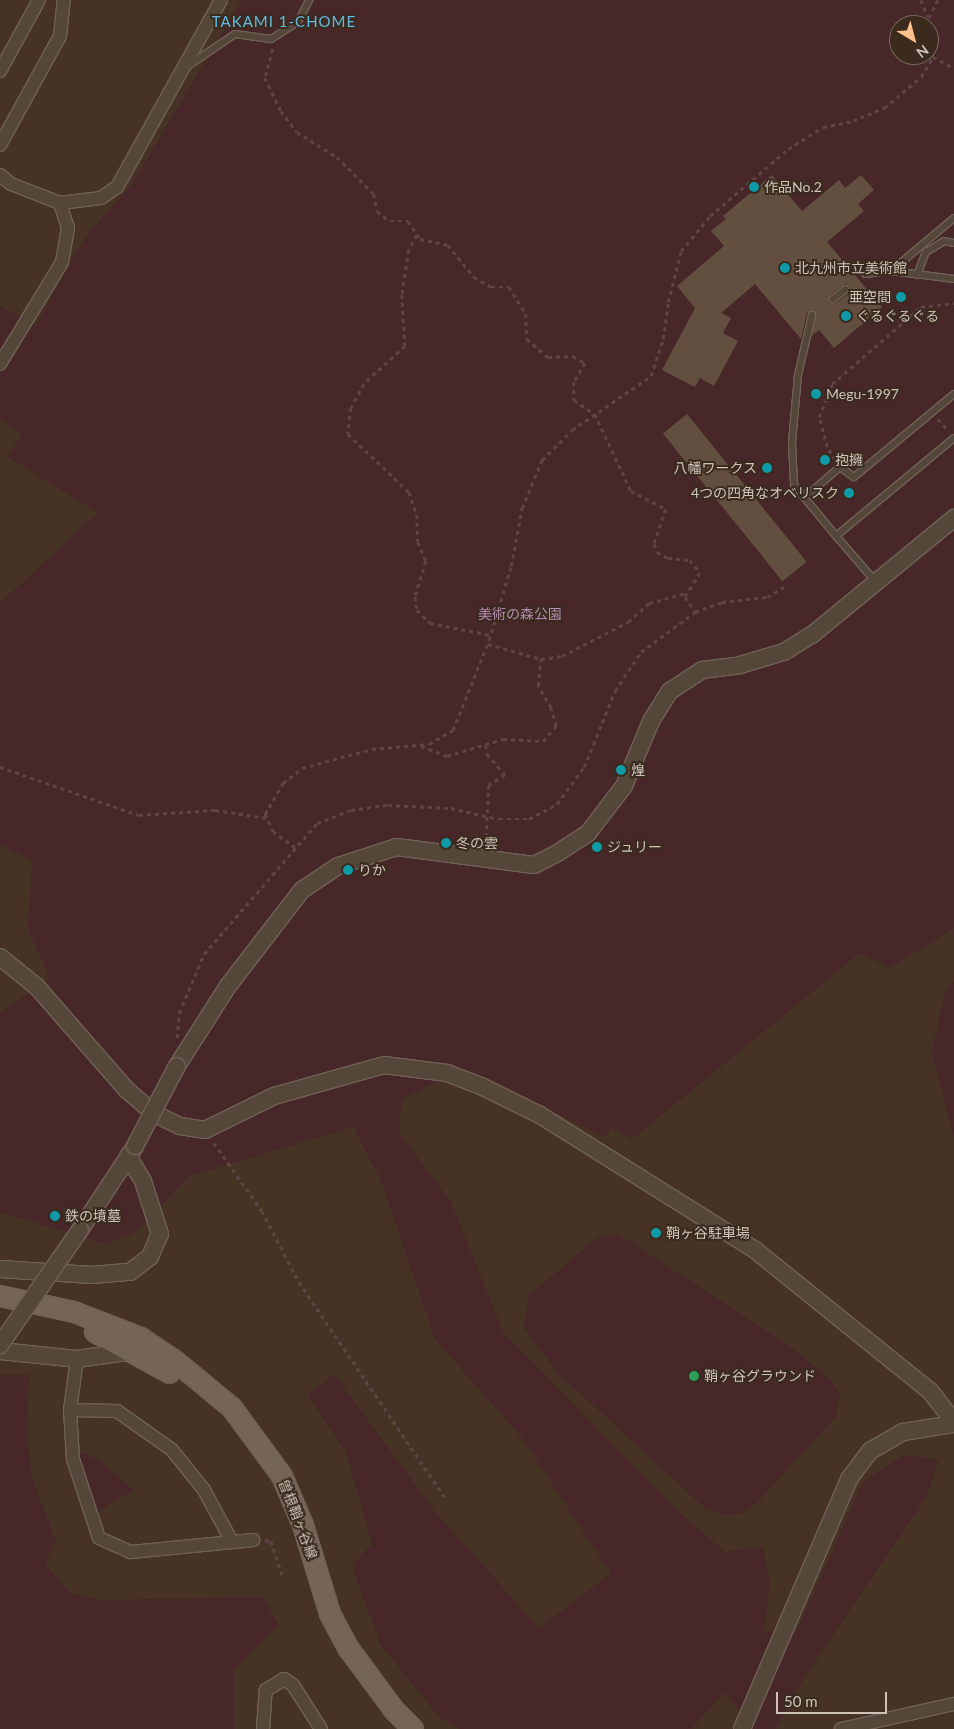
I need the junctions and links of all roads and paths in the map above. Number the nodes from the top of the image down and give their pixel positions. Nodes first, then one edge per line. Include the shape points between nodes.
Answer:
1 (39, 0) edge
2 (64, 0) edge
3 (221, 0) edge
4 (309, 0) edge
5 (921, 0) edge
6 (938, 0) edge
7 (927, 15) edge
8 (929, 15) edge
9 (282, 32) junction
10 (939, 59) edge
11 (928, 65) edge
12 (954, 68) edge
13 (182, 69) junction
14 (0, 71) edge
15 (0, 145) edge
16 (0, 175) edge
17 (60, 203) junction
18 (954, 218) edge
19 (417, 234) junction
20 (954, 243) edge
21 (891, 271) junction
22 (865, 274) dead end
23 (916, 274) junction
24 (954, 279) edge
25 (846, 289) dead end
26 (833, 299) dead end
27 (954, 303) edge
28 (812, 315) dead end
29 (0, 364) edge
30 (954, 394) edge
31 (932, 412) junction
32 (595, 414) junction
33 (954, 437) edge
34 (840, 467) junction
35 (805, 497) junction
36 (954, 518) edge
37 (836, 536) junction
38 (875, 581) junction
39 (784, 587) dead end
40 (687, 593) junction
41 (696, 612) junction
42 (491, 635) junction
43 (488, 644) junction
44 (541, 659) junction
45 (420, 745) junction
46 (486, 745) junction
47 (0, 767) edge
48 (486, 816) junction
49 (267, 818) junction
50 (295, 848) junction
51 (486, 859) junction
52 (0, 957) edge
53 (186, 1052) junction
54 (205, 1130) junction
55 (132, 1151) junction
56 (0, 1269) edge
57 (0, 1296) edge
58 (0, 1309) edge
59 (0, 1345) edge
60 (0, 1351) edge
61 (133, 1351) junction
62 (77, 1359) junction
63 (70, 1410) junction
64 (954, 1423) edge
65 (446, 1500) dead end
66 (231, 1540) junction
67 (253, 1540) joint
68 (282, 1575) dead end
69 (954, 1704) edge
70 (263, 1729) edge
71 (322, 1729) edge
72 (395, 1729) edge
73 (413, 1729) edge
74 (742, 1729) edge
75 (841, 1729) edge

1 - 14 street
2 - 15 street via 60,36
3 - 13 street
4 - 9 lane via 298,22
5 - 7 path
6 - 8 path
9 - 13 lane via 271,39 235,34
9 - 19 path via 269,57 265,78 281,111 297,132 337,157 374,194 377,211 390,222 408,221
10 - 12 path
11 - 32 path via 921,77 884,108 853,121 823,127 788,149 710,216 681,251 668,302 663,339 651,376
13 - 17 street via 117,187 101,198
16 - 17 street via 11,184
17 - 29 street via 68,228 62,262
18 - 21 lane
19 - 32 path via 420,239 448,244 474,278 491,287 509,287 526,314 527,339 548,357 573,356 585,363 574,382 574,400
19 - 42 path via 409,250 402,295 405,346 364,384 351,408 348,434 409,492 417,515 418,542 426,561 415,597 417,610 430,624
20 - 23 lane via 944,241 926,252
21 - 22 lane
21 - 23 lane
23 - 24 lane
25 - 26 lane
27 - 34 path via 921,307 832,384 819,417 827,447
28 - 35 lane via 798,375 792,442 794,484
30 - 31 lane
31 - 33 path
31 - 34 lane via 854,477
32 - 40 path via 631,491 666,509 654,544 657,552 668,558 690,560 700,573
32 - 42 path via 572,430 542,460 522,508 511,566
33 - 37 lane
34 - 35 lane
35 - 37 lane
36 - 38 street
37 - 38 lane
38 - 51 street via 813,634 784,652 740,665 702,670 670,691 651,721 624,786 588,833 534,866
39 - 41 path via 767,596 722,602
40 - 41 path via 686,597
40 - 44 path via 649,603 628,622 562,656
41 - 48 path via 641,652 615,691 584,768 557,804 529,819
42 - 43 path
43 - 44 path
43 - 45 path via 453,730
44 - 46 path via 538,686 551,708 556,726 542,741 503,739
45 - 46 path via 447,756
45 - 49 path via 372,749 302,768 283,784 265,814
46 - 48 path via 487,754 506,774 490,785
47 - 49 path via 138,815 215,810
48 - 50 path via 451,808 388,805 351,810 317,823
48 - 51 path
49 - 50 path via 273,832
50 - 53 path via 204,954 179,1013 176,1036
51 - 53 street via 397,847 338,866 302,890 228,986
52 - 54 street via 38,987 77,1036 153,1113 180,1126
53 - 55 street, bridge
54 - 64 street via 274,1096 384,1065 447,1073 540,1116 755,1250 930,1391
54 - 65 path via 262,1211 299,1282
55 - 56 street via 159,1226 160,1234 150,1257 130,1272 92,1275
55 - 59 street, bridge
57 - 73 main road, 曽根鞘ヶ谷線 via 74,1312 140,1338 174,1360 232,1408 282,1476 303,1525 330,1614 349,1648 394,1710
58 - 61 main road, 曽根鞘ヶ谷線 via 70,1324
60 - 62 street
61 - 62 street
61 - 72 main road, 曽根鞘ヶ谷線 via 198,1395 250,1450 285,1513 318,1620 363,1692
62 - 63 street
63 - 66 street via 117,1411 172,1450 204,1490
63 - 66 street via 73,1459 99,1538 131,1552
64 - 74 street via 903,1432 870,1451 849,1479
66 - 67 street
67 - 68 path via 271,1540
69 - 75 street
70 - 71 street via 266,1690 284,1679 293,1685

